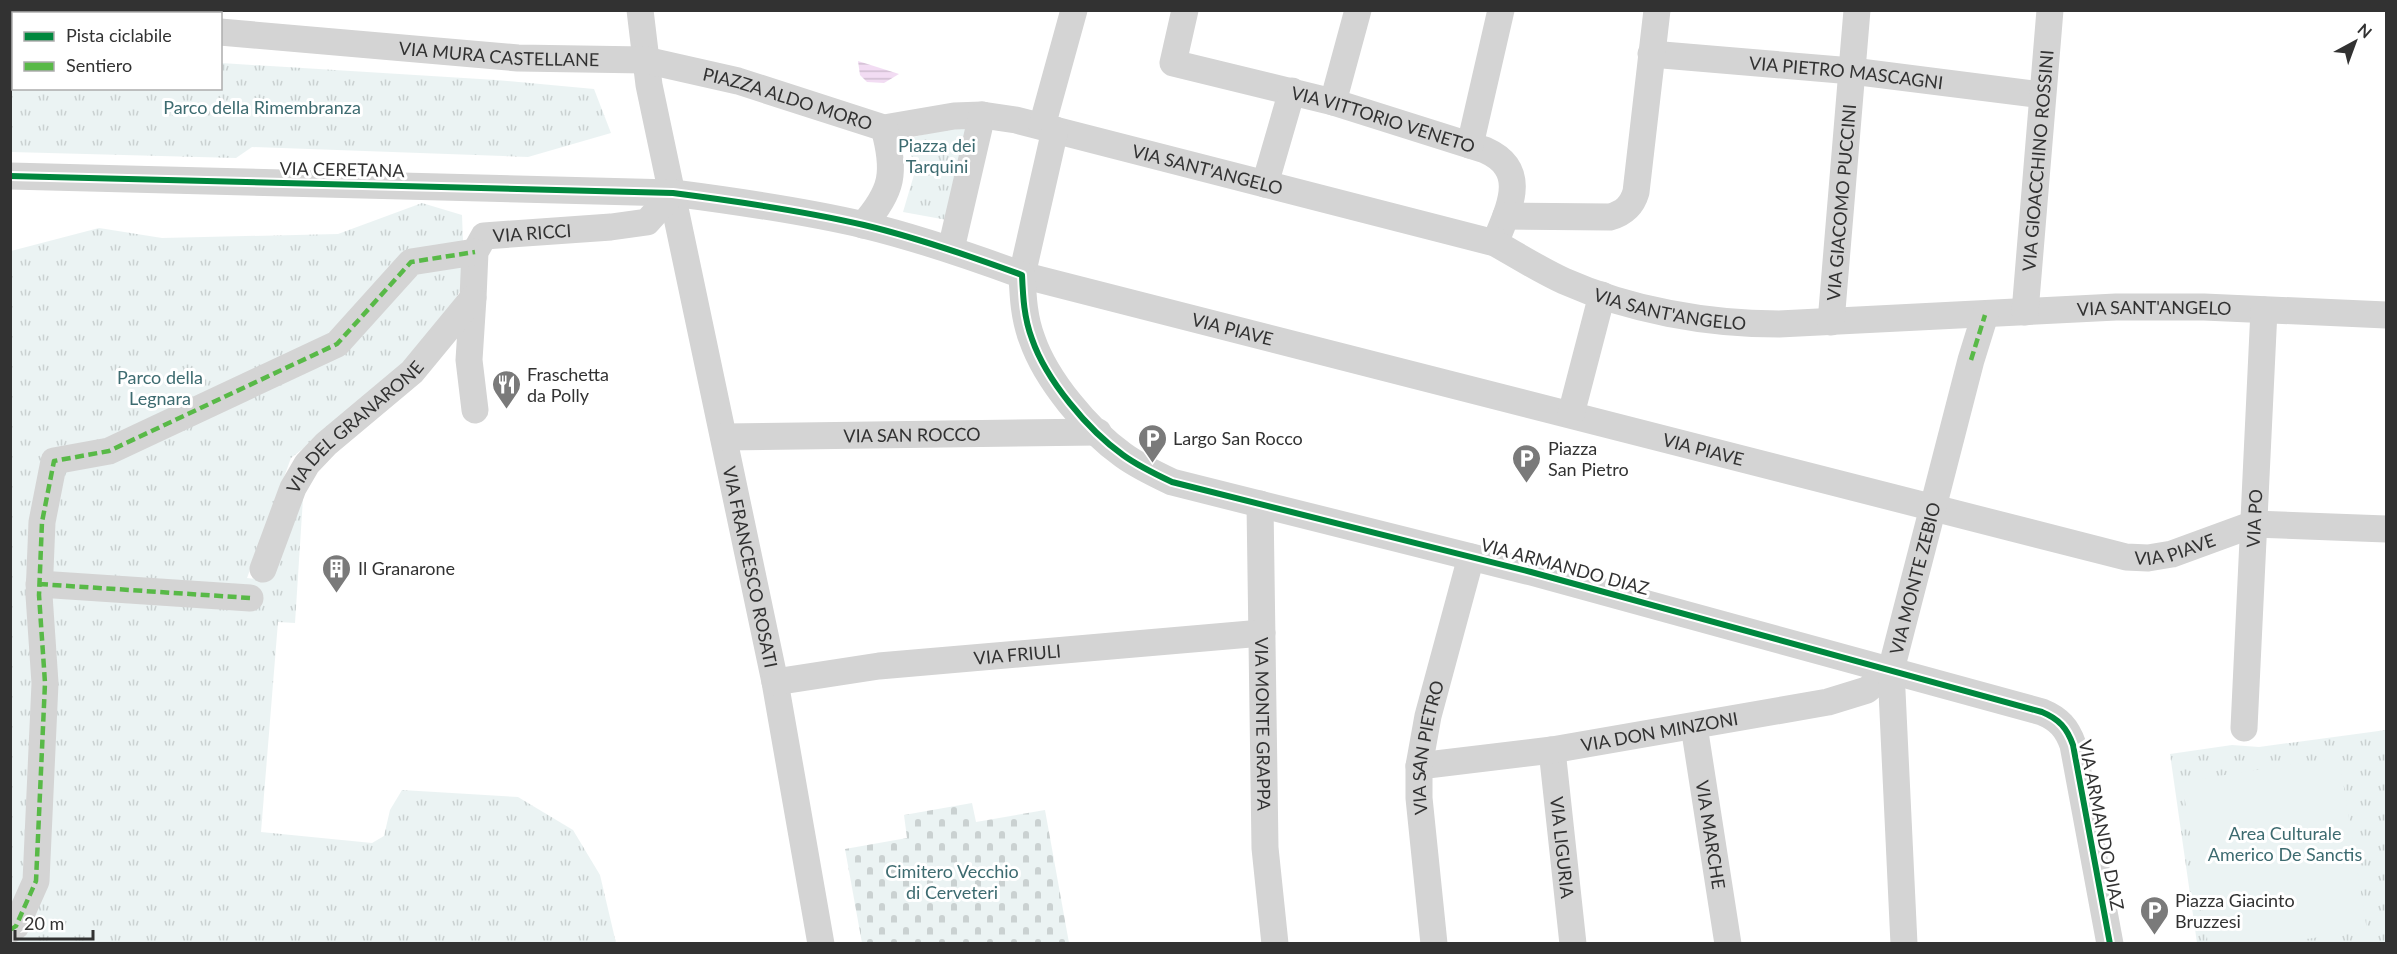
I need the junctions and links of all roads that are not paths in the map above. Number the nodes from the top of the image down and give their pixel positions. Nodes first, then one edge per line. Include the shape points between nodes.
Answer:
1 (640, 10) edge
2 (1074, 10) edge
3 (1185, 10) edge
4 (1358, 10) edge
5 (1501, 10) edge
6 (1657, 10) edge
7 (1857, 10) edge
8 (2050, 10) edge
9 (222, 32) edge
10 (1651, 54) junction
11 (645, 60) junction
12 (1852, 71) junction
13 (1292, 92) junction
14 (2042, 95) junction
15 (1333, 102) junction
16 (982, 116) junction
17 (884, 128) junction
18 (1048, 128) junction
19 (1470, 145) junction
20 (10, 176) edge
21 (1265, 184) junction
22 (673, 193) junction
23 (1506, 216) junction
24 (863, 225) junction
25 (1496, 243) junction
26 (951, 249) junction
27 (475, 252) junction
28 (1022, 275) junction
29 (1602, 295) junction
30 (473, 298) junction
31 (2264, 310) junction
32 (2025, 312) junction
33 (1985, 315) junction
34 (2386, 315) edge
35 (1831, 322) junction
36 (475, 410) dead end
37 (1571, 414) junction
38 (1098, 432) junction
39 (724, 437) junction
40 (1260, 504) junction
41 (1932, 509) junction
42 (2254, 524) junction
43 (2386, 529) edge
44 (1472, 557) junction
45 (263, 569) dead end
46 (39, 584) junction
47 (250, 598) dead end
48 (1262, 633) junction
49 (1891, 670) junction
50 (775, 682) junction
51 (1695, 726) junction
52 (2244, 728) dead end
53 (1552, 750) junction
54 (1419, 766) junction
55 (10, 930) edge
56 (820, 944) edge
57 (1275, 944) edge
58 (1434, 944) edge
59 (1573, 944) edge
60 (1728, 944) edge
61 (1904, 944) edge
62 (2110, 944) edge

1 - 11 street
2 - 18 street, VIA ARMANDO DIAZ
3 - 13 street, VIA VITTORIO VENETO via 1173,63
4 - 15 street
5 - 19 street
6 - 10 street
7 - 12 street, VIA GIACOMO PUCCINI
8 - 14 street, VIA GIOACCHINO ROSSINI
9 - 11 street, VIA MURA CASTELLANE via 518,58
10 - 12 street, VIA PIETRO MASCAGNI
10 - 23 street via 1636,192 1628,208 1610,217
11 - 17 street, PIAZZA ALDO MORO via 738,81
11 - 22 street
12 - 14 street, VIA PIETRO MASCAGNI
12 - 35 street, VIA GIACOMO PUCCINI
13 - 15 street, VIA VITTORIO VENETO
13 - 21 street
14 - 32 street, VIA GIOACCHINO ROSSINI
15 - 19 street, VIA VITTORIO VENETO
16 - 17 street, PIAZZA ALDO MORO via 954,116
16 - 18 street, VIA SANT'ANGELO
16 - 26 street
17 - 24 street via 891,178 881,203
18 - 21 street, VIA SANT'ANGELO
18 - 28 street, VIA ARMANDO DIAZ
19 - 23 street, VIA VITTORIO VENETO via 1495,154 1512,172 1513,187
20 - 22 street, VIA CERETANA
21 - 25 street, VIA SANT'ANGELO
22 - 24 street
22 - 27 street, VIA RICCI via 647,222 484,236
22 - 39 street, VIA FRANCESCO ROSATI
23 - 25 street, VIA VITTORIO VENETO
24 - 26 street
25 - 29 street, VIA SANT'ANGELO via 1546,272
26 - 28 street
27 - 30 street, VIA RICCI
27 - 46 street via 411,262 337,344 109,451 54,462 42,522
28 - 37 street, VIA PIAVE
28 - 38 street, VIA ARMANDO DIAZ via 1026,321 1039,357 1073,406
29 - 35 street, VIA SANT'ANGELO via 1660,311 1720,321
29 - 37 street
30 - 36 street, VIA RICCI via 469,360
30 - 45 street, VIA DEL GRANARONE via 412,372 307,464 293,488
31 - 32 street, VIA SANT'ANGELO via 2132,306
31 - 34 street, VIA SANT'ANGELO
31 - 42 street, VIA PO
32 - 33 street, VIA SANT'ANGELO
33 - 35 street, VIA SANT'ANGELO
33 - 41 street, VIA MONTE ZEBIO
37 - 41 street, VIA PIAVE
38 - 39 street, VIA SAN ROCCO
38 - 40 street, VIA ARMANDO DIAZ via 1132,462 1172,482
39 - 50 street, VIA FRANCESCO ROSATI
40 - 44 street, VIA ARMANDO DIAZ
40 - 48 street, VIA MONTE GRAPPA
41 - 42 street, VIA PIAVE via 2138,558 2172,554
41 - 49 street, VIA MONTE ZEBIO
42 - 43 street, VIA PIAVE
42 - 52 street, VIA PO
44 - 49 street, VIA ARMANDO DIAZ
44 - 54 street, VIA SAN PIETRO via 1428,716
46 - 47 street
46 - 55 street via 45,682 36,881 16,926
48 - 50 street, VIA FRIULI via 879,666
48 - 57 street, VIA MONTE GRAPPA via 1265,848
49 - 51 street, VIA DON MINZONI via 1876,684 1850,697
49 - 61 street, VIA MONTE ZEBIO
49 - 62 street, VIA ARMANDO DIAZ via 2042,712 2063,725 2073,745
50 - 56 street, VIA FRANCESCO ROSATI
51 - 53 street, VIA DON MINZONI
51 - 60 street, VIA MARCHE
53 - 54 street, VIA DON MINZONI
53 - 59 street, VIA LIGURIA
54 - 58 street, VIA SAN PIETRO via 1420,814

